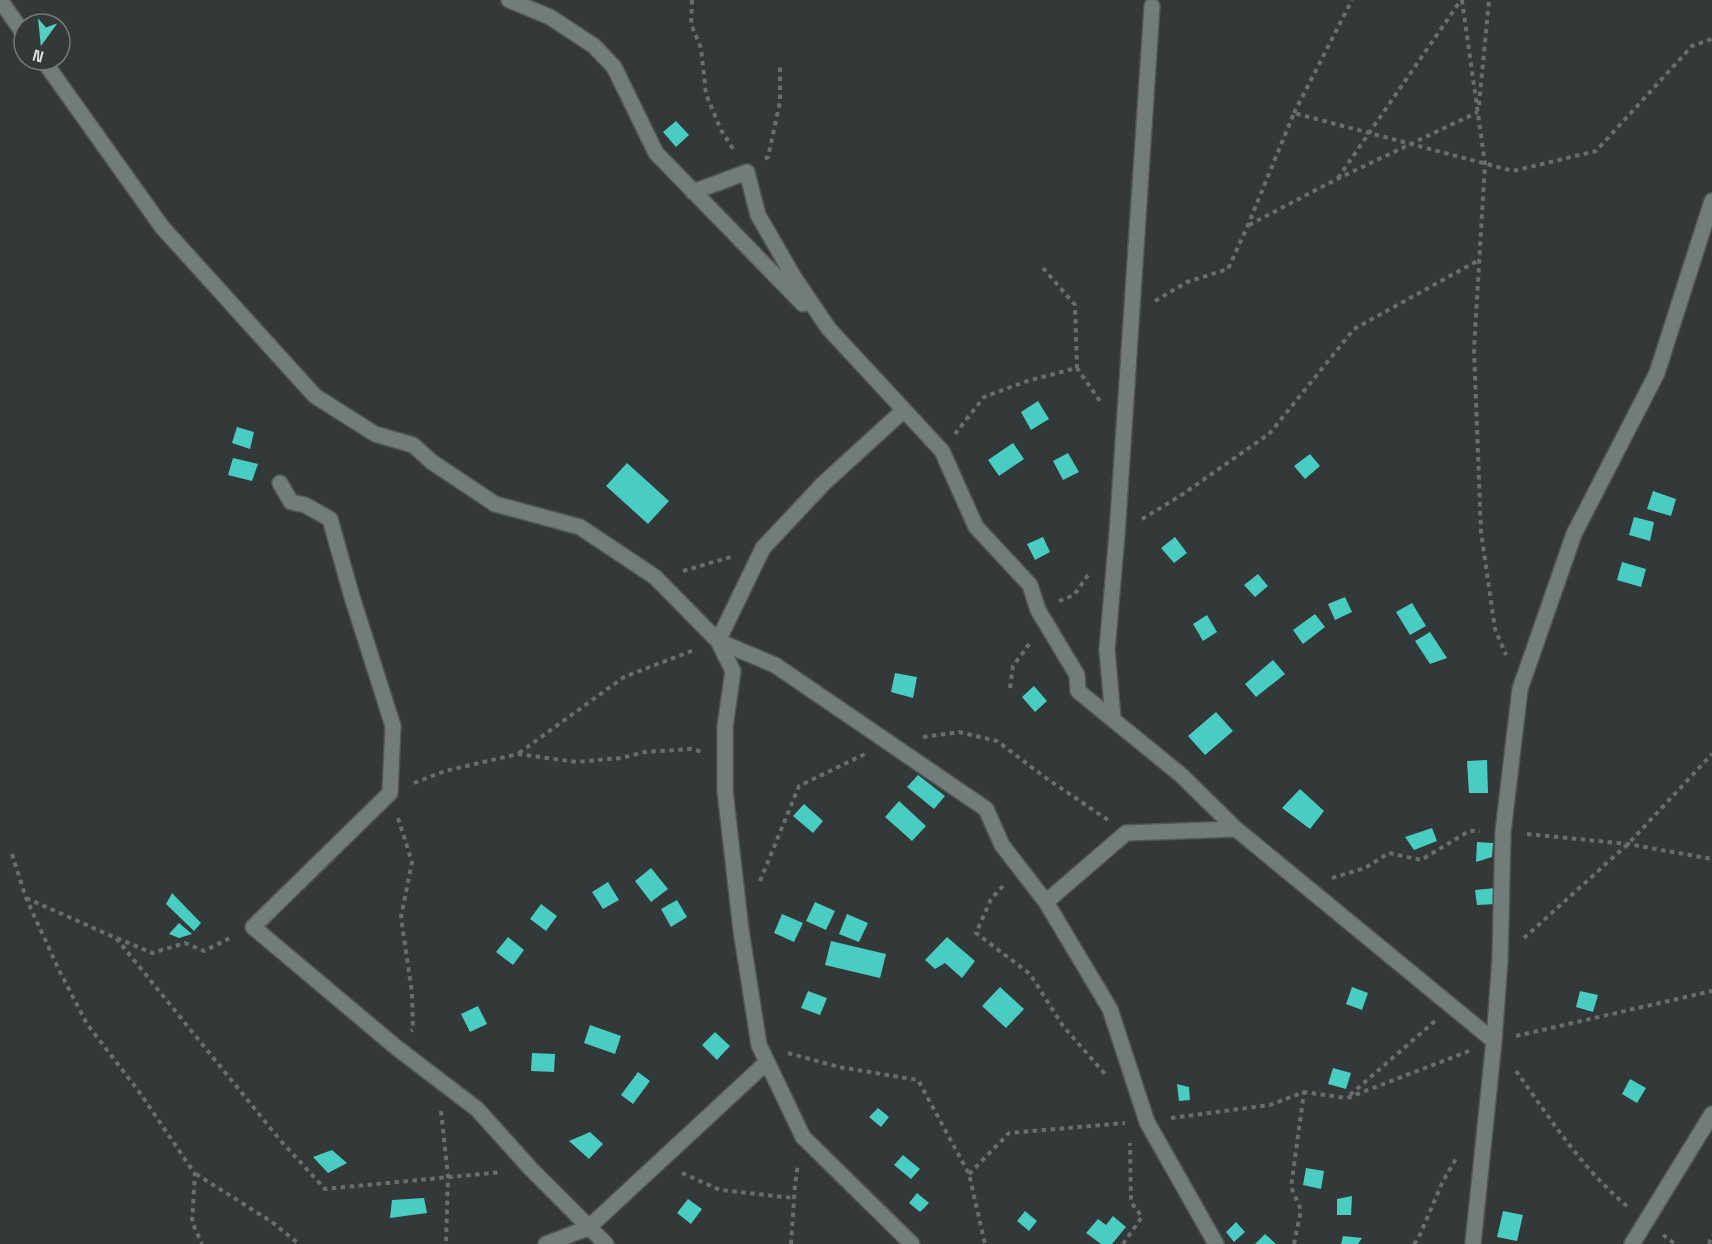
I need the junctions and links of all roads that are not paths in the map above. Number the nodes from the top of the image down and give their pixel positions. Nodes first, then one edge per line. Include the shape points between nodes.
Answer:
1 (0, 0) edge
2 (509, 0) edge
3 (1152, 6) dead end
4 (12, 17) edge
5 (52, 72) edge
6 (693, 192) junction
7 (1712, 201) edge
8 (828, 329) junction
9 (904, 410) junction
10 (280, 483) dead end
11 (718, 641) junction
12 (1113, 718) junction
13 (1236, 829) junction
14 (1046, 902) junction
15 (1494, 1041) junction
16 (767, 1062) junction
17 (1712, 1114) edge
18 (588, 1228) junction
19 (546, 1244) edge
20 (606, 1244) edge
21 (912, 1244) edge
22 (1216, 1244) edge
23 (1473, 1244) edge
24 (1632, 1244) edge

1 - 4 street
2 - 6 street via 550,17 594,46 614,67 656,153
3 - 12 street via 1107,650
5 - 11 street via 162,227 315,396 375,434 414,445 432,462 495,504 580,526 655,578
6 - 8 street
6 - 8 street via 747,172 758,215
7 - 15 street via 1657,373 1574,534 1520,689 1503,832
8 - 9 street
9 - 11 street via 824,483 764,548
9 - 12 street via 942,451 976,527 1030,585 1038,610 1077,675 1078,691
10 - 18 street via 291,502 330,519 393,726 390,793 253,927 477,1109
11 - 14 street via 775,665 986,810 1002,845
11 - 16 street via 733,671 725,727 725,791 741,930 759,1045
12 - 13 street via 1181,774
13 - 14 street via 1125,832
13 - 15 street
14 - 22 street via 1110,1008 1147,1122
15 - 23 street
16 - 18 street
16 - 21 street via 803,1137
17 - 24 street
18 - 19 street
18 - 20 street

